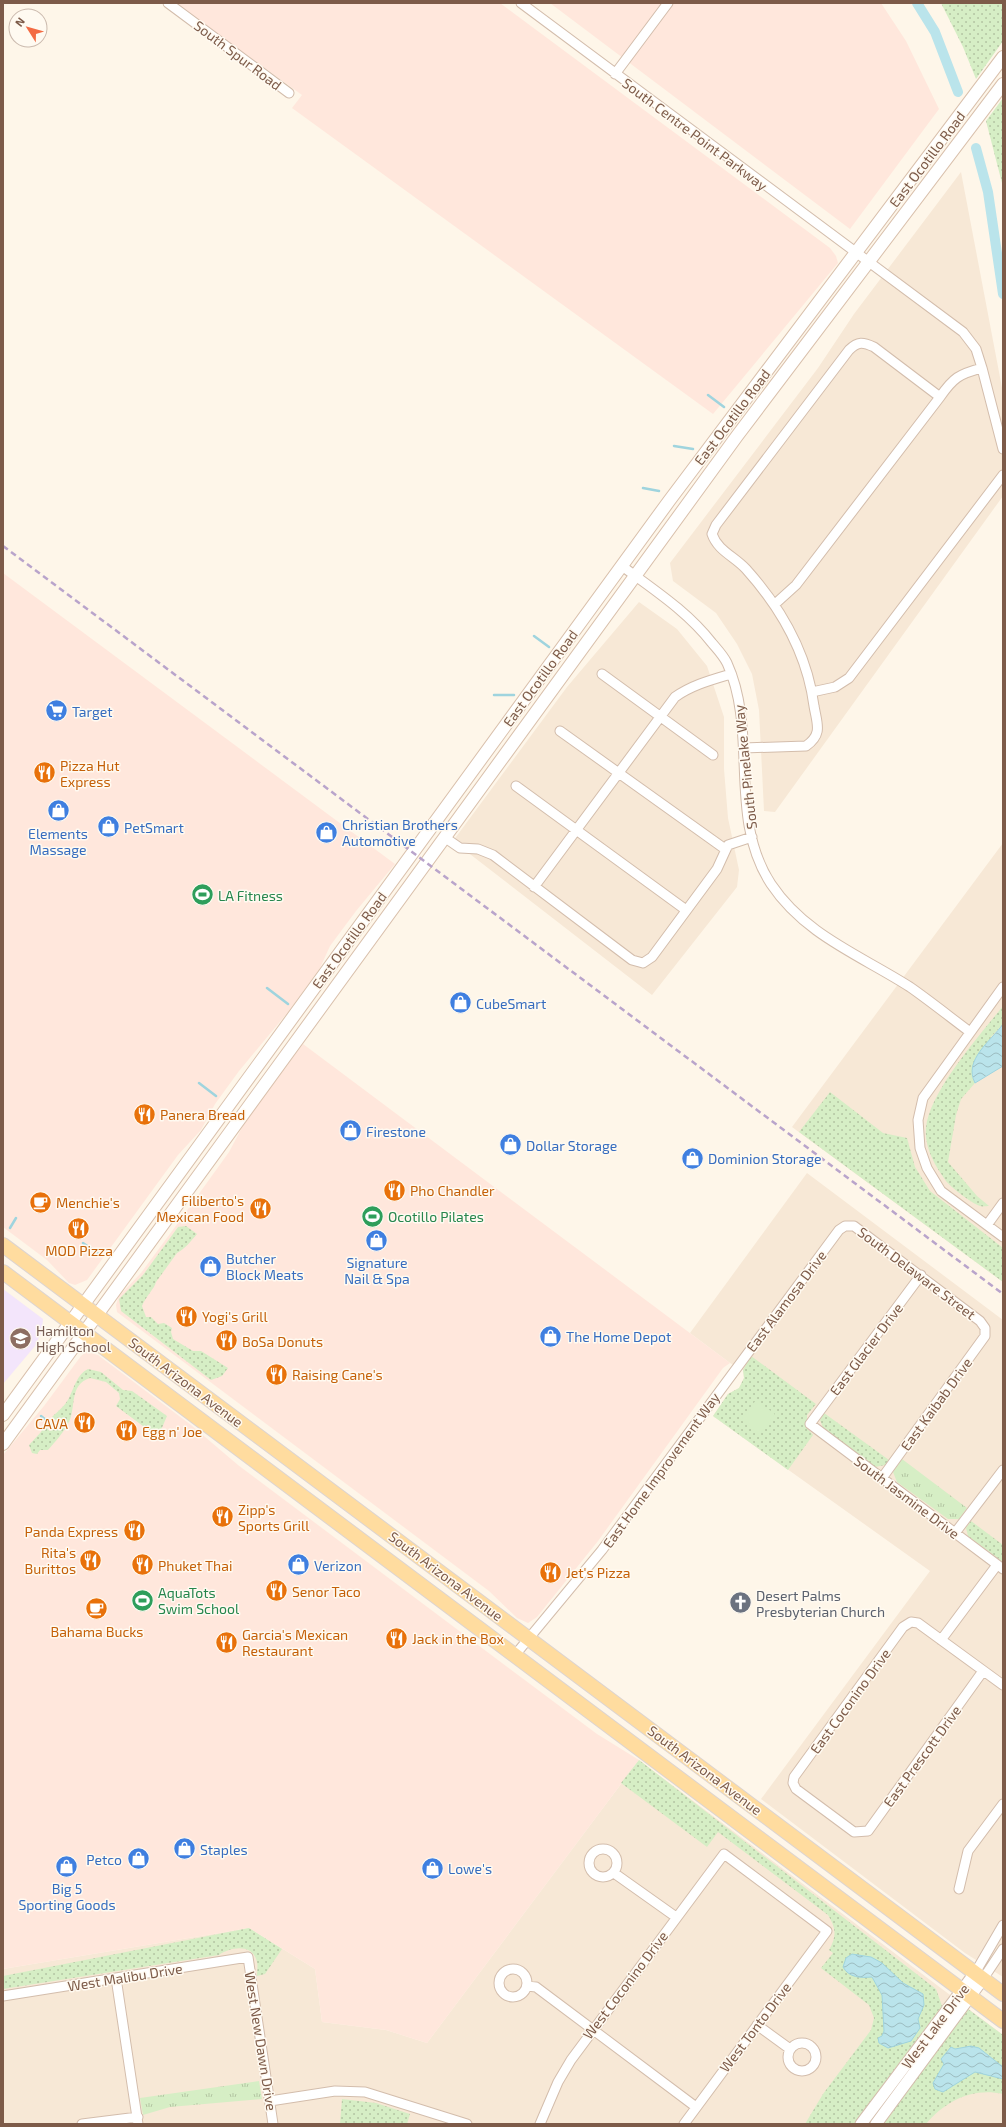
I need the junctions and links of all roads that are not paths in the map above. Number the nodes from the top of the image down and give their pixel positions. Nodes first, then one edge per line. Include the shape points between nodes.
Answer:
1 (168, 3) edge
2 (521, 3) edge
3 (668, 3) edge
4 (1003, 56) edge
5 (615, 74) junction
6 (1003, 84) edge
7 (289, 93) dead end
8 (856, 253) junction
9 (869, 263) junction
10 (982, 368) junction
11 (940, 397) junction
12 (1003, 449) edge
13 (1003, 475) edge
14 (622, 566) junction
15 (636, 576) junction
16 (775, 604) junction
17 (602, 674) dead end
18 (731, 674) junction
19 (812, 692) junction
20 (659, 716) junction
21 (560, 731) dead end
22 (744, 748) junction
23 (713, 755) dead end
24 (618, 773) junction
25 (516, 786) dead end
26 (577, 830) junction
27 (444, 837) junction
28 (752, 838) junction
29 (725, 849) junction
30 (534, 887) junction
31 (686, 910) junction
32 (1003, 987) edge
33 (970, 1032) junction
34 (215, 1122) junction
35 (229, 1132) junction
36 (1003, 1203) edge
37 (987, 1225) junction
38 (846, 1226) joint
39 (1003, 1237) edge
40 (3, 1245) edge
41 (3, 1272) edge
42 (921, 1275) junction
43 (83, 1305) junction
44 (96, 1315) junction
45 (70, 1323) junction
46 (985, 1328) joint
47 (83, 1333) junction
48 (729, 1378) joint
49 (3, 1415) edge
50 (810, 1424) joint
51 (3, 1444) edge
52 (1003, 1470) edge
53 (882, 1478) junction
54 (955, 1533) junction
55 (1000, 1567) edge
56 (530, 1638) junction
57 (941, 1640) junction
58 (515, 1655) junction
59 (983, 1671) junction
60 (1003, 1685) edge
61 (1003, 1804) edge
62 (857, 1832) joint
63 (614, 1873) dead end
64 (959, 1889) dead end
65 (676, 1917) junction
66 (1003, 1925) edge
67 (827, 1931) joint
68 (1003, 1950) edge
69 (248, 1957) joint
70 (979, 1976) junction
71 (116, 1978) junction
72 (527, 1986) dead end
73 (966, 1993) junction
74 (1003, 1994) edge
75 (3, 1996) edge
76 (1003, 2021) edge
77 (757, 2026) junction
78 (592, 2030) junction
79 (790, 2049) dead end
80 (270, 2101) junction
81 (696, 2107) junction
82 (138, 2120) edge
83 (82, 2124) edge
84 (273, 2124) edge
85 (467, 2124) edge
86 (540, 2124) edge
87 (684, 2124) edge
88 (861, 2124) edge
89 (876, 2124) edge

1 - 7 street, South Spur Road
2 - 5 street, South Centre Point Parkway
3 - 5 street
4 - 8 main road, East Ocotillo Road
5 - 8 street, South Centre Point Parkway
6 - 9 main road, East Ocotillo Road
8 - 9 street, South Centre Point Parkway
8 - 14 main road, East Ocotillo Road
9 - 10 street, South Centre Point Parkway via 963,332 976,349
9 - 15 main road, East Ocotillo Road via 737,436
10 - 11 street via 963,373 952,380
10 - 12 street, South Centre Point Parkway
11 - 16 street via 796,586
11 - 16 street via 874,347 863,342 849,350 716,525 712,534 719,546 744,567
13 - 19 street via 849,678 835,687
14 - 15 street, South Pinelake Way
14 - 34 main road, East Ocotillo Road
15 - 18 street, South Pinelake Way via 694,621 726,662
15 - 27 main road, East Ocotillo Road
16 - 19 street via 801,654
17 - 20 street
18 - 20 street via 686,689 675,697
18 - 22 street, South Pinelake Way via 740,705
19 - 22 street via 817,729 817,736 813,741 806,746
20 - 23 street
20 - 24 street
21 - 24 street
22 - 28 street, South Pinelake Way via 743,773
24 - 26 street
24 - 29 street
25 - 26 street
26 - 30 street
26 - 31 street
27 - 30 street via 460,848 487,852
27 - 35 main road, East Ocotillo Road
28 - 29 street via 730,843
28 - 33 street, South Pinelake Way via 755,853 770,883 786,904 809,926 831,942 909,987
29 - 31 street via 717,869
30 - 31 street via 639,963 649,961
32 - 33 street
33 - 37 street via 923,1098 918,1120 920,1148 927,1168 940,1190
34 - 35 main road
34 - 43 main road, East Ocotillo Road
35 - 44 main road, East Ocotillo Road
36 - 37 street
37 - 39 street
38 - 42 street, South Delaware Street via 854,1226
38 - 48 street, East Alamosa Drive via 839,1230
40 - 43 main road, South Arizona Avenue
41 - 45 main road, South Arizona Avenue
42 - 46 street, South Delaware Street via 980,1321
42 - 50 street, East Glacier Drive
43 - 44 main road, South Arizona Avenue
43 - 45 main road, East Ocotillo Road
44 - 47 main road, East Ocotillo Road
44 - 56 main road, South Arizona Avenue
45 - 47 main road, South Arizona Avenue
45 - 49 main road, East Ocotillo Road
46 - 53 street, East Kaibab Drive via 985,1336
47 - 51 main road, East Ocotillo Road
47 - 58 main road, South Arizona Avenue
48 - 56 street, East Home Improvement Way via 602,1550
50 - 53 street, South Jasmine Drive
52 - 54 street
53 - 54 street, South Jasmine Drive
54 - 55 street, South Jasmine Drive
55 - 57 street
56 - 58 street, East Home Improvement Way
56 - 70 main road, South Arizona Avenue
57 - 59 street
57 - 62 street, East Coconino Drive via 918,1623 911,1622 903,1627 794,1777 796,1789
58 - 73 main road, South Arizona Avenue
59 - 60 street
59 - 62 street, East Prescott Drive via 868,1831
61 - 64 street via 968,1851
63 - 65 street
65 - 67 street, West Coconino Drive via 724,1854
65 - 78 street, West Coconino Drive
66 - 70 street, West Lake Drive
67 - 77 street, West Tonto Drive
68 - 70 street, West Lake Drive
69 - 71 street, West Malibu Drive
69 - 80 street, West New Dawn Drive
70 - 73 street, West Lake Drive
70 - 74 main road, South Arizona Avenue
71 - 75 street, West Malibu Drive
71 - 82 street
72 - 78 street via 536,1987
73 - 76 main road, South Arizona Avenue
73 - 88 street, West Lake Drive
73 - 89 street, West Lake Drive
77 - 79 street
77 - 81 street, West Tonto Drive
78 - 81 street
78 - 86 street, West Coconino Drive via 558,2082
80 - 84 street, West New Dawn Drive
80 - 85 street via 335,2091 355,2091 384,2097
81 - 87 street, West Tonto Drive
82 - 83 street

